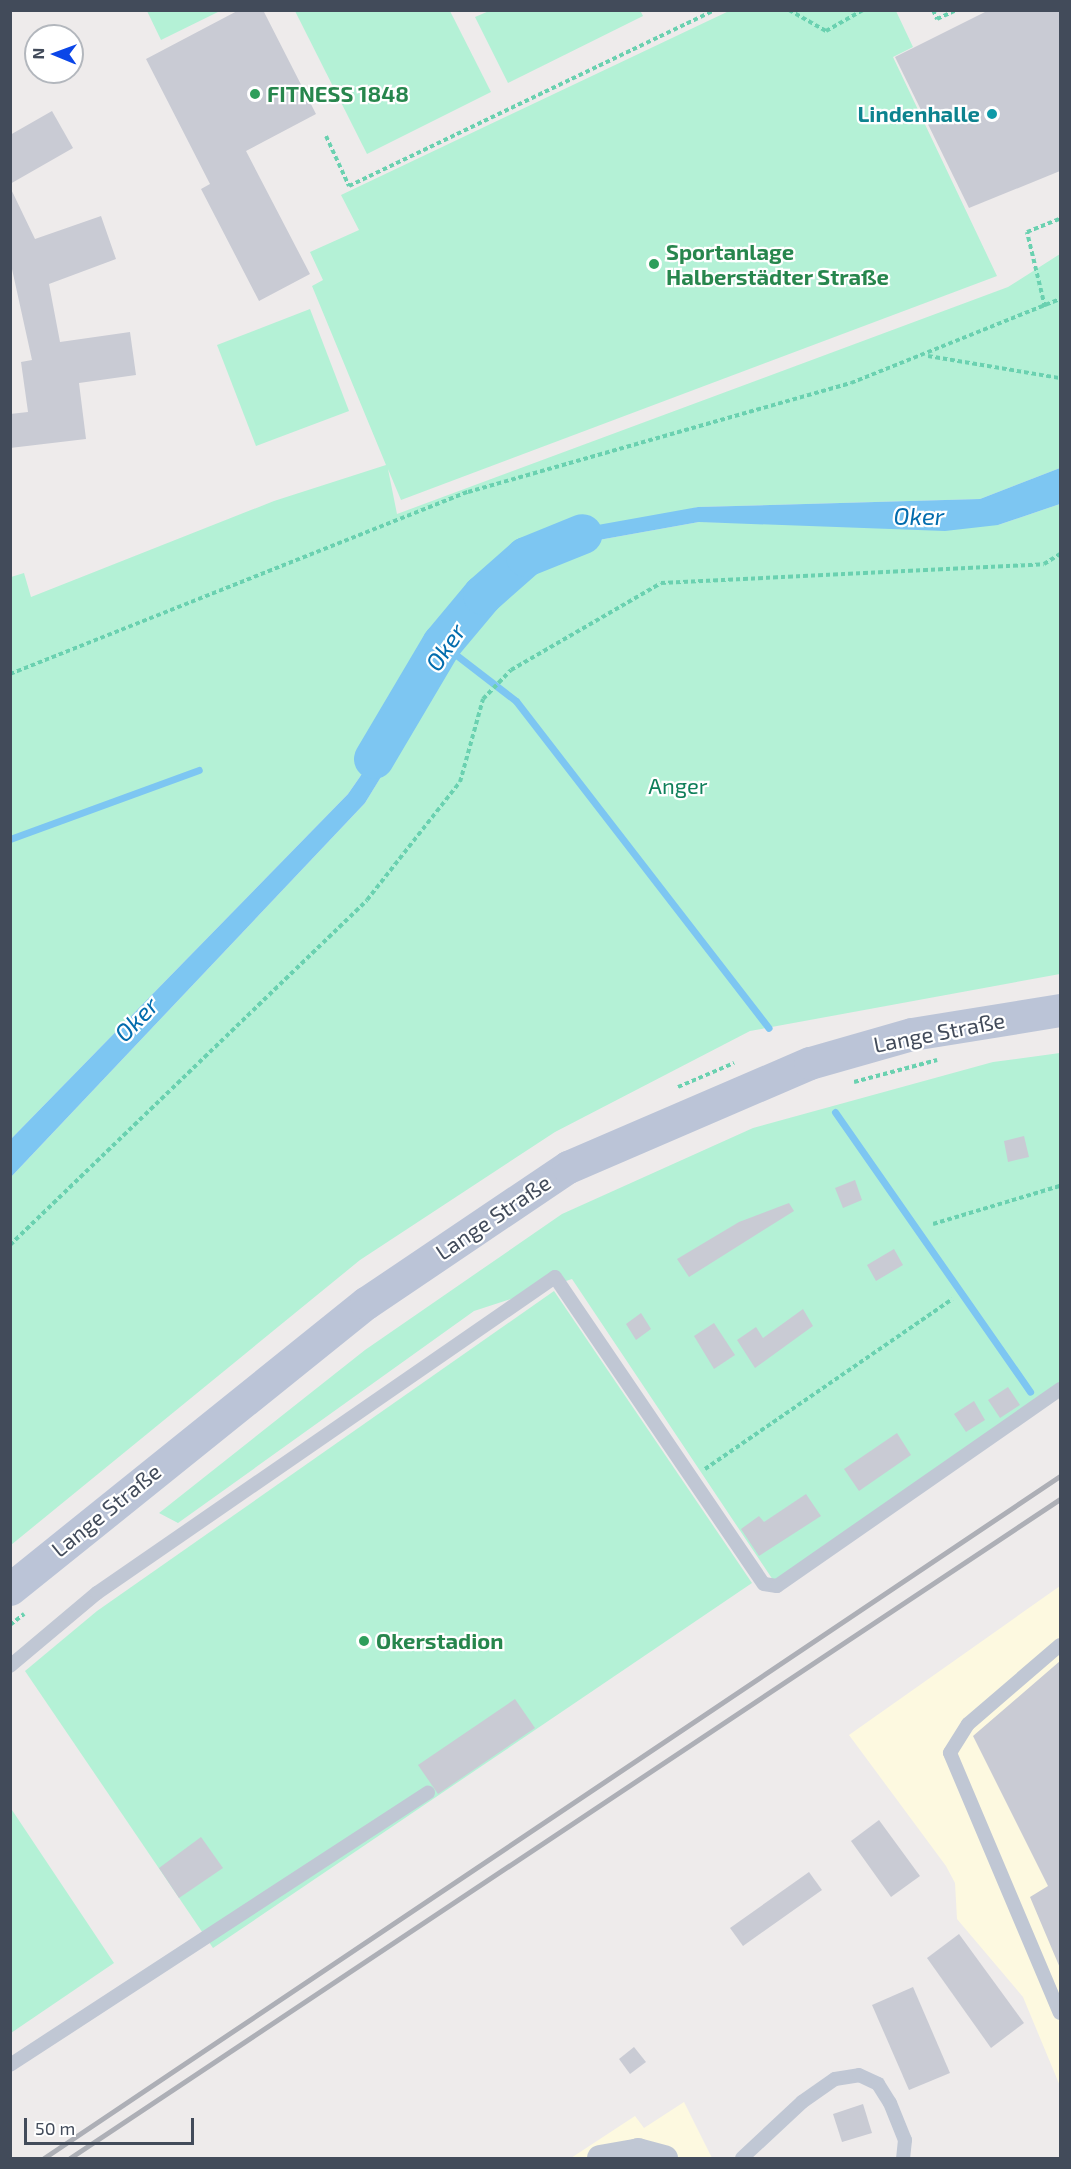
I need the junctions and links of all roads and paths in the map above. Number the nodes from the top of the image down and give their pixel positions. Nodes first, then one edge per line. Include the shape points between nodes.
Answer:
1 (715, 10) edge
2 (789, 10) edge
3 (863, 10) edge
4 (933, 10) edge
5 (956, 10) edge
6 (326, 136) dead end
7 (1060, 219) edge
8 (1060, 299) edge
9 (1045, 307) junction
10 (926, 356) junction
11 (1060, 378) edge
12 (1060, 554) edge
13 (10, 674) edge
14 (1060, 1010) edge
15 (946, 1058) dead end
16 (842, 1085) dead end
17 (1060, 1186) edge
18 (933, 1224) dead end
19 (10, 1245) edge
20 (952, 1299) dead end
21 (1060, 1389) edge
22 (692, 1478) junction
23 (19, 1600) edge
24 (10, 1625) edge
25 (1060, 1646) edge
26 (10, 1666) edge
27 (428, 1793) dead end
28 (1060, 2013) edge
29 (10, 2065) edge
30 (600, 2158) edge
31 (665, 2158) edge
32 (742, 2158) edge
33 (903, 2158) edge

1 - 6 path via 350,186
2 - 3 path via 826,31
4 - 5 path via 937,19
7 - 9 path via 1027,232
8 - 9 path
9 - 10 path
10 - 11 path
10 - 13 path via 468,492
12 - 19 path via 1044,564 661,583 511,670 483,699 460,782 366,900
14 - 23 street, Lange Straße via 912,1034 810,1063 568,1167 366,1303
15 - 16 path
17 - 18 path
20 - 22 path
21 - 22 lane via 777,1586 764,1584
22 - 26 lane via 555,1277 97,1593
23 - 24 path
25 - 28 lane via 968,1724 950,1754
27 - 29 lane
30 - 31 street via 638,2151
32 - 33 lane via 802,2102 835,2079 859,2075 878,2084 890,2103 905,2140

